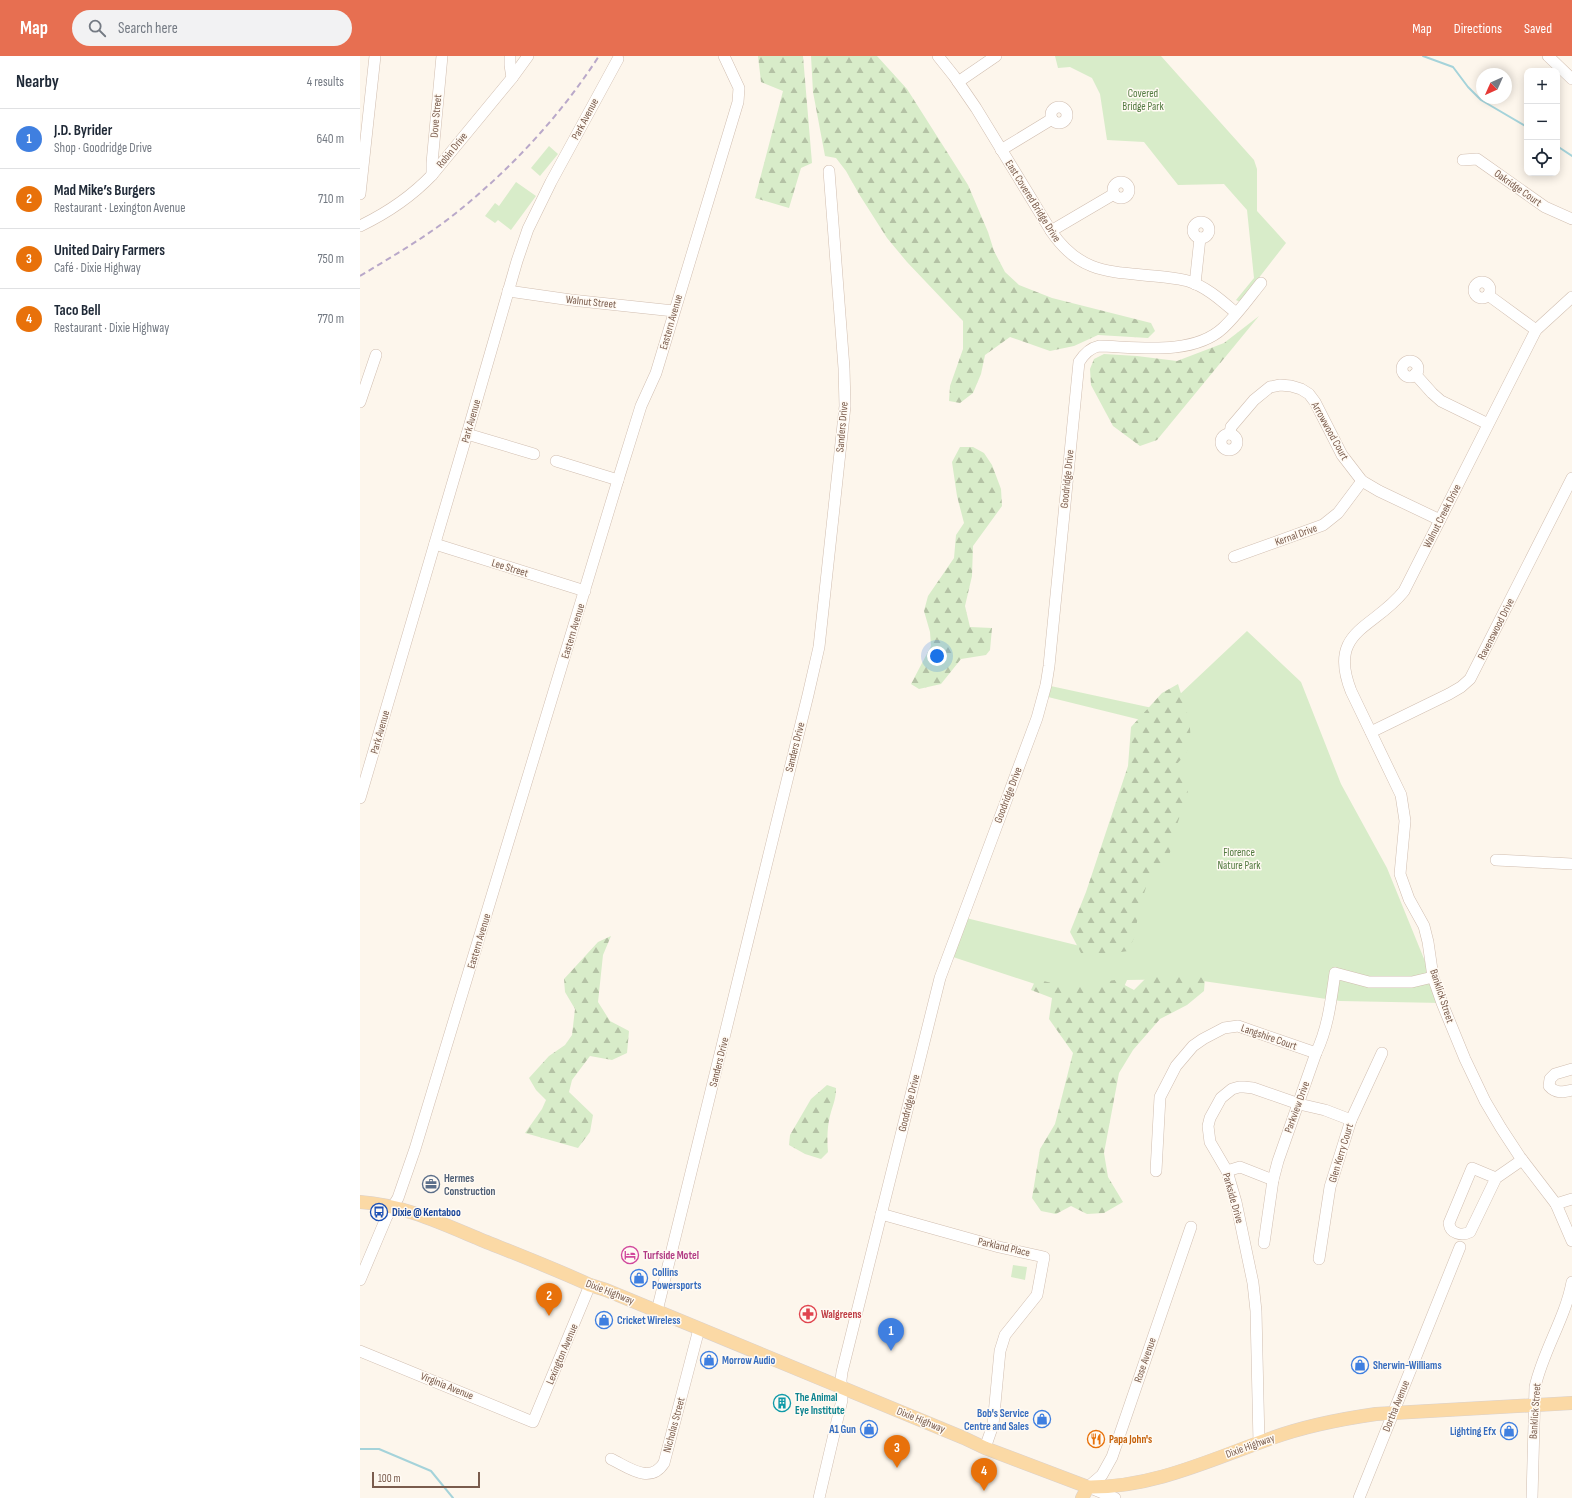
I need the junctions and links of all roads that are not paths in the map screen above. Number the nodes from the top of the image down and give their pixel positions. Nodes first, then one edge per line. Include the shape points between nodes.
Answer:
1 (375, 56) edge
2 (442, 56) edge
3 (510, 56) edge
4 (528, 56) edge
5 (724, 56) edge
6 (938, 56) edge
7 (996, 56) edge
8 (1548, 56) edge
9 (618, 59) dead end
10 (512, 78) junction
11 (1572, 79) edge
12 (958, 82) junction
13 (1052, 119) dead end
14 (1001, 150) junction
15 (1463, 160) dead end
16 (829, 171) dead end
17 (432, 175) junction
18 (360, 194) edge
19 (1114, 194) dead end
20 (1572, 219) edge
21 (360, 226) edge
22 (1051, 231) junction
23 (1200, 238) dead end
24 (1261, 283) dead end
25 (1194, 284) junction
26 (508, 291) junction
27 (1488, 295) dead end
28 (1572, 297) edge
29 (674, 311) junction
30 (1236, 314) junction
31 (1536, 330) junction
32 (376, 355) dead end
33 (1415, 374) dead end
34 (360, 400) edge
35 (1488, 424) junction
36 (467, 434) junction
37 (1230, 434) dead end
38 (534, 454) dead end
39 (556, 461) dead end
40 (1572, 478) edge
41 (618, 480) junction
42 (1362, 481) junction
43 (1440, 520) junction
44 (435, 544) junction
45 (1234, 557) dead end
46 (585, 591) junction
47 (1371, 732) junction
48 (360, 798) edge
49 (1496, 860) dead end
50 (1572, 864) edge
51 (1433, 977) junction
52 (1316, 1053) junction
53 (1382, 1053) dead end
54 (1572, 1069) edge
55 (1572, 1090) edge
56 (1299, 1104) junction
57 (1351, 1120) junction
58 (1522, 1160) junction
59 (1156, 1171) dead end
60 (1227, 1171) junction
61 (1496, 1178) junction
62 (1273, 1180) junction
63 (1572, 1199) edge
64 (360, 1202) edge
65 (1556, 1204) junction
66 (392, 1206) junction
67 (881, 1214) junction
68 (1191, 1227) dead end
69 (1572, 1241) edge
70 (1264, 1243) dead end
71 (1460, 1247) dead end
72 (1319, 1259) dead end
73 (360, 1280) edge
74 (1572, 1282) edge
75 (590, 1285) junction
76 (657, 1311) junction
77 (699, 1329) junction
78 (360, 1351) edge
79 (842, 1388) junction
80 (1572, 1403) edge
81 (1534, 1405) junction
82 (1393, 1413) junction
83 (533, 1422) joint
84 (1258, 1443) junction
85 (985, 1448) junction
86 (610, 1459) dead end
87 (1085, 1492) edge
88 (819, 1498) edge
89 (1115, 1498) edge
90 (1359, 1498) edge
91 (1532, 1498) edge

1 - 18 street
2 - 17 street, Dove Street
3 - 10 street
4 - 10 street, Robin Drive
5 - 29 street, Eastern Avenue via 738,82 739,98
6 - 12 street, East Covered Bridge Drive
7 - 12 street
8 - 11 street
9 - 26 street, Park Avenue via 528,229
10 - 17 street, Robin Drive
12 - 14 street, East Covered Bridge Drive
13 - 14 street
14 - 22 street, East Covered Bridge Drive
15 - 20 street, Oakridge Court via 1477,159 1545,207
16 - 76 street, Sanders Drive via 845,406 819,647
17 - 21 street, Robin Drive via 411,196
19 - 22 street
22 - 25 street, East Covered Bridge Drive via 1061,245 1088,265 1102,270 1177,279
23 - 25 street
24 - 30 street, Goodridge Drive
25 - 30 street, East Covered Bridge Drive via 1215,295
26 - 29 street, Walnut Street
26 - 36 street, Park Avenue
27 - 31 street
28 - 31 street, Walnut Creek Drive
29 - 41 street, Eastern Avenue via 656,373 641,406
30 - 67 street, Goodridge Drive via 1218,332 1195,344 1178,347 1099,346 1087,352 1079,362 1049,666 1043,700 940,978
31 - 35 street, Walnut Creek Drive
32 - 34 street
33 - 35 street via 1432,394
35 - 43 street, Walnut Creek Drive
36 - 38 street
36 - 44 street, Park Avenue
37 - 42 street, Arrowwood Court via 1231,427 1254,400 1270,387 1280,385 1301,389 1315,402 1342,455
39 - 41 street
40 - 47 street, Ravenswood Drive via 1470,679 1449,694
41 - 46 street, Eastern Avenue
42 - 43 street, Arrowwood Court
42 - 45 street, Kernal Drive via 1338,513 1323,525
43 - 47 street, Walnut Creek Drive via 1404,591 1396,601 1361,628 1347,646 1344,656 1345,677
44 - 46 street, Lee Street
44 - 48 street, Park Avenue
46 - 66 street, Eastern Avenue via 415,1150 398,1198
47 - 51 street, Banklick Street via 1401,795 1405,821 1400,874 1409,899 1424,926
49 - 50 street
51 - 52 street, Parkview Drive via 1412,982 1369,982 1335,974 1323,1038
51 - 58 street, Banklick Street via 1474,1080
52 - 56 street, Parkview Drive
52 - 59 street, Langshire Court via 1238,1026 1220,1029 1193,1046 1176,1066 1160,1097
53 - 57 street, Glen Kerry Court
54 - 55 street via 1555,1074 1550,1079 1549,1086 1553,1091 1561,1093
56 - 57 street, Parkside Drive
56 - 60 street, Parkside Drive via 1244,1087 1232,1089 1221,1098 1210,1118 1208,1134 1212,1148
56 - 62 street, Parkview Drive
57 - 72 street, Glen Kerry Court via 1330,1188
58 - 61 street
58 - 65 street, Banklick Street
60 - 62 street via 1240,1167
60 - 84 street, Parkside Drive via 1253,1283 1256,1311
61 - 61 street via 1472,1168 1449,1223 1453,1231 1462,1235 1470,1232
62 - 70 street, Parkview Drive
63 - 65 street
64 - 66 main road, Dixie Highway
65 - 69 street, Banklick Street
66 - 73 street, Eastern Avenue
66 - 75 main road, Dixie Highway via 432,1219
67 - 79 street, Goodridge Drive via 842,1372
67 - 85 street, Parkland Place via 1044,1257 1037,1295 1005,1335 1000,1351 993,1426
68 - 87 street, Rose Avenue via 1112,1457 1102,1475
71 - 82 street, Dortha Avenue
74 - 81 street, Banklick Street via 1566,1304 1539,1370
75 - 76 main road, Dixie Highway
75 - 83 street, Lexington Avenue
76 - 77 main road, Dixie Highway
77 - 79 main road, Dixie Highway
77 - 86 street, Nicholas Street via 664,1464 654,1474 648,1475
78 - 83 street, Virginia Avenue
79 - 85 main road, Dixie Highway
79 - 88 street, Goodridge Drive via 842,1400
80 - 81 main road, Dixie Highway
81 - 82 main road, Dixie Highway
81 - 91 street, Banklick Street
82 - 84 main road, Dixie Highway via 1325,1422
82 - 90 street, Dortha Avenue
84 - 87 main road, Dixie Highway via 1144,1482
85 - 87 main road, Dixie Highway
87 - 89 street

